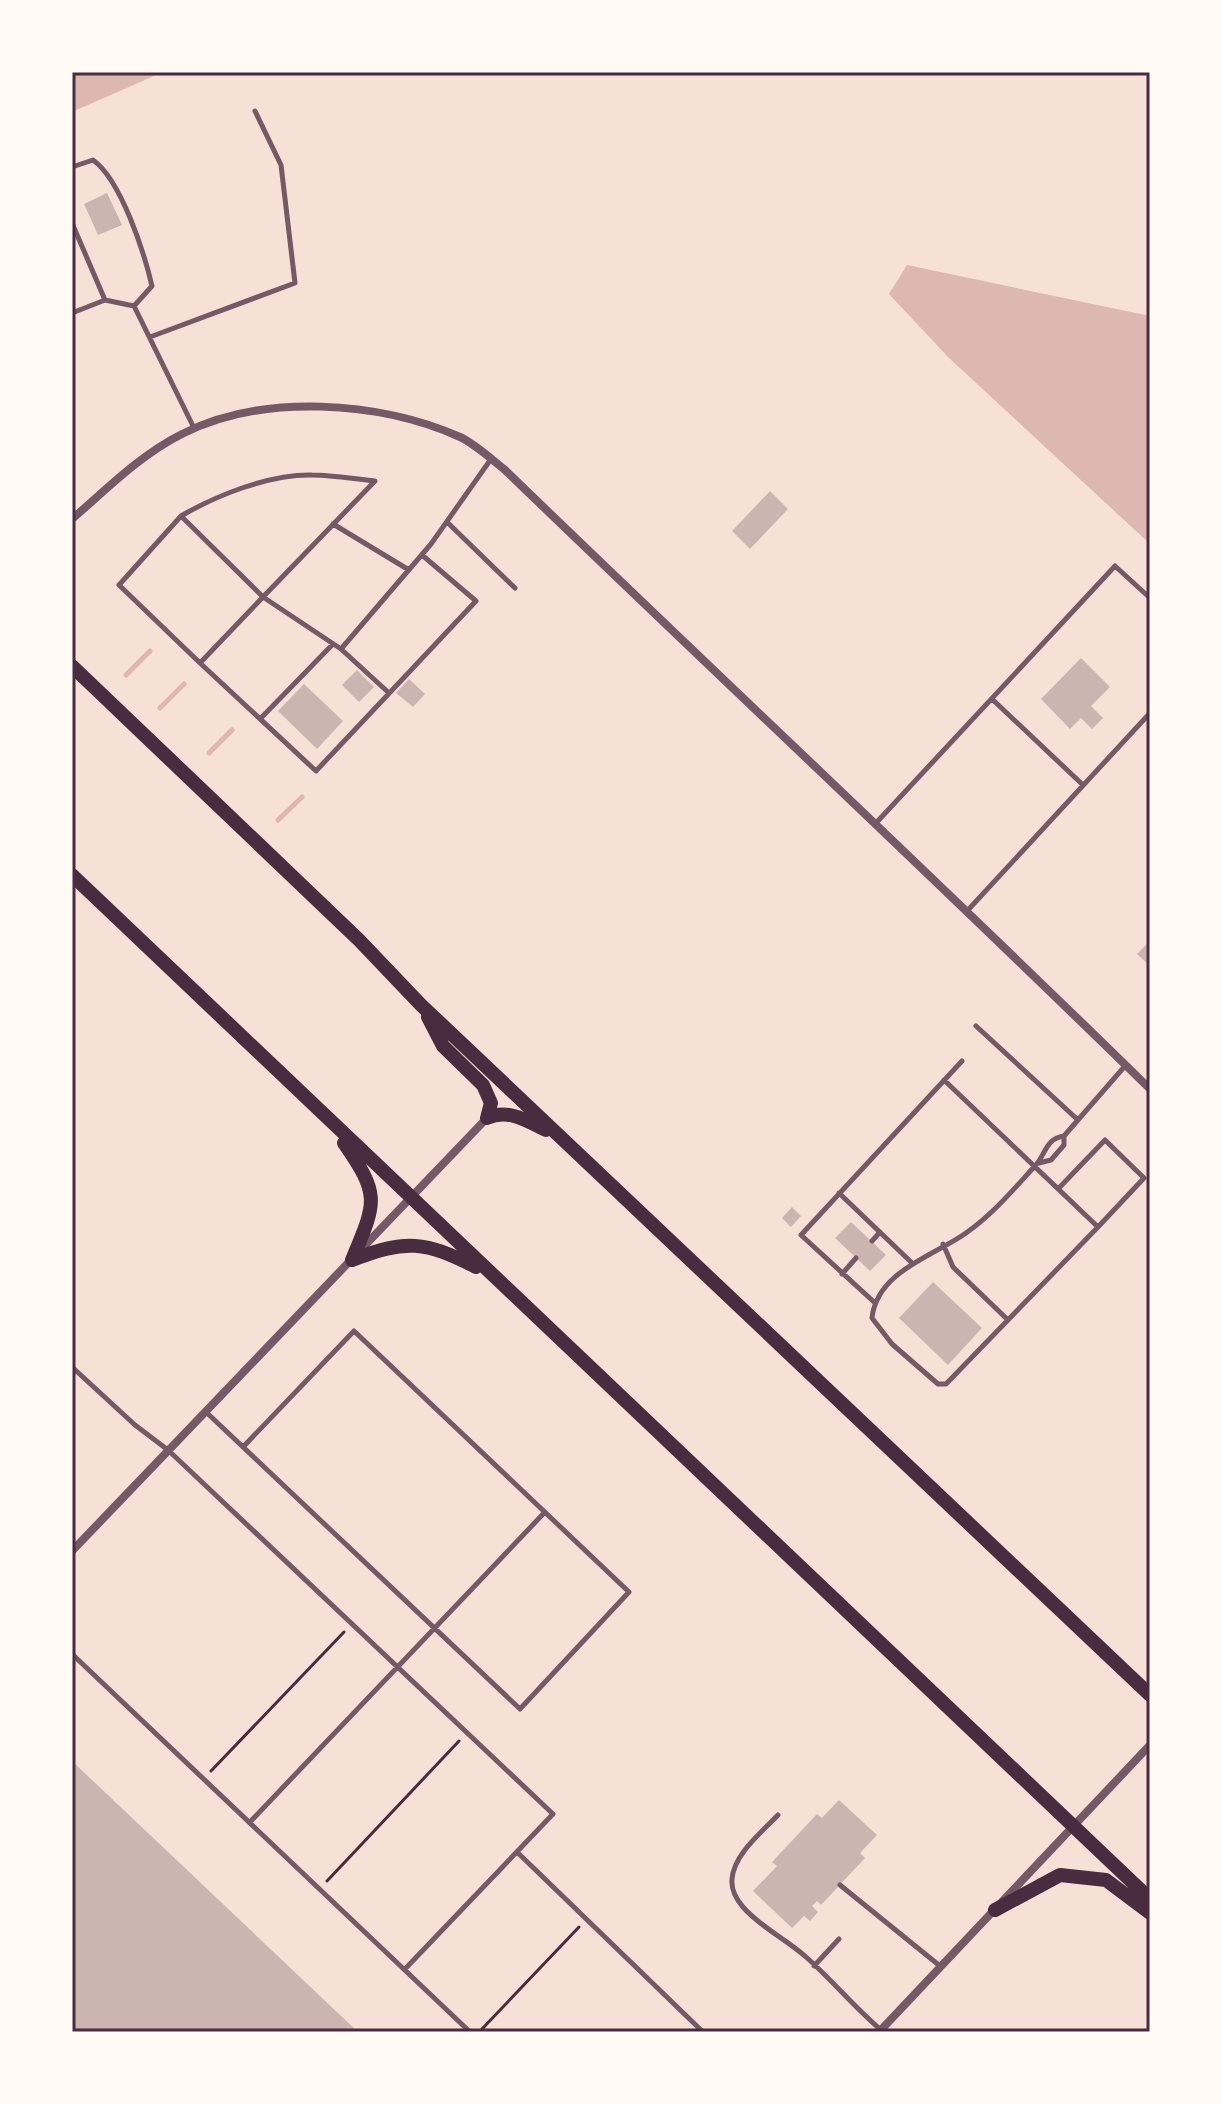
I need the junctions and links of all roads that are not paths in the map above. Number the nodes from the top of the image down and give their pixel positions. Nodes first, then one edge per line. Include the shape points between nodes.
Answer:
1 (255, 111) dead end
2 (72, 167) edge
3 (72, 223) edge
4 (105, 300) junction
5 (134, 306) junction
6 (72, 313) edge
7 (150, 337) junction
8 (194, 429) junction
9 (491, 459) junction
10 (181, 516) junction
11 (72, 519) edge
12 (447, 522) junction
13 (333, 524) junction
14 (422, 555) junction
15 (409, 570) junction
16 (515, 588) dead end
17 (263, 597) junction
18 (1150, 598) edge
19 (333, 644) junction
20 (341, 649) junction
21 (200, 663) junction
22 (72, 666) edge
23 (389, 693) junction
24 (992, 699) junction
25 (1150, 713) edge
26 (260, 719) junction
27 (1083, 785) junction
28 (875, 825) junction
29 (72, 875) edge
30 (968, 910) junction
31 (421, 1005) junction
32 (976, 1026) dead end
33 (962, 1061) dead end
34 (1126, 1065) junction
35 (944, 1080) junction
36 (1150, 1089) edge
37 (487, 1118) junction
38 (1078, 1120) junction
39 (330, 1123) junction
40 (560, 1136) junction
41 (1064, 1136) junction
42 (1037, 1165) junction
43 (1058, 1189) junction
44 (839, 1193) junction
45 (411, 1196) junction
46 (1098, 1227) junction
47 (880, 1232) junction
48 (872, 1241) dead end
49 (943, 1244) junction
50 (856, 1258) dead end
51 (352, 1260) junction
52 (911, 1262) junction
53 (488, 1273) junction
54 (842, 1274) junction
55 (874, 1302) junction
56 (1008, 1320) junction
57 (72, 1367) edge
58 (206, 1412) junction
59 (243, 1447) junction
60 (168, 1450) junction
61 (545, 1512) junction
62 (72, 1551) edge
63 (435, 1628) junction
64 (72, 1654) edge
65 (398, 1667) junction
66 (1150, 1695) edge
67 (1150, 1745) edge
68 (778, 1815) dead end
69 (250, 1822) junction
70 (1074, 1827) junction
71 (517, 1852) junction
72 (840, 1885) dead end
73 (1150, 1899) edge
74 (995, 1910) junction
75 (1150, 1913) edge
76 (839, 1939) dead end
77 (814, 1966) junction
78 (941, 1967) junction
79 (405, 1969) junction
80 (880, 2031) edge
81 (470, 2032) edge
82 (703, 2032) edge

1 - 7 lane via 281,165 295,283
2 - 5 lane via 93,160 107,170 152,286
3 - 4 lane
4 - 5 lane
4 - 6 lane
5 - 7 lane
7 - 8 lane
8 - 9 street via 248,412 307,405 391,413 462,438
8 - 11 street via 149,452
9 - 12 lane
9 - 28 street
10 - 13 lane via 281,478 375,481
10 - 17 lane
10 - 21 lane via 119,585
12 - 14 lane
12 - 16 lane
13 - 15 lane
13 - 17 lane
14 - 15 lane
14 - 23 lane via 476,601
15 - 20 lane
17 - 19 lane
17 - 21 lane
18 - 24 lane via 1115,566
19 - 20 lane
19 - 26 lane
20 - 23 lane
21 - 26 lane
22 - 31 main road
23 - 26 lane via 316,771
24 - 27 lane
24 - 28 lane
25 - 27 lane
27 - 30 lane
28 - 30 street
29 - 39 main road
30 - 34 street
31 - 37 main road via 443,1046 483,1085 491,1103
31 - 40 main road
32 - 38 lane
33 - 35 lane
34 - 36 street
34 - 38 lane
35 - 42 lane
35 - 44 lane
37 - 40 main road via 515,1115
37 - 45 street
38 - 41 lane
39 - 45 main road
39 - 51 main road via 369,1179 373,1210
40 - 66 main road
41 - 42 lane via 1044,1149
41 - 42 lane via 1064,1145 1051,1160
42 - 43 lane
42 - 49 lane via 986,1217
43 - 46 lane
43 - 46 lane via 1105,1140 1144,1178
44 - 47 lane
44 - 54 lane via 801,1235
45 - 51 street
45 - 53 main road
46 - 56 lane
47 - 48 lane
47 - 52 lane
49 - 52 lane
49 - 56 lane via 953,1267
50 - 54 lane
51 - 53 main road via 393,1244 443,1250
51 - 58 street
52 - 55 lane
53 - 70 main road
54 - 55 lane
55 - 56 lane via 872,1318 892,1344 938,1384 946,1384
57 - 60 lane
58 - 59 lane
58 - 60 street
59 - 61 lane via 354,1331
59 - 63 lane
60 - 62 street
60 - 65 lane
61 - 63 lane
61 - 63 lane via 629,1592 520,1709
63 - 65 lane
64 - 69 lane
65 - 69 lane
65 - 71 lane via 553,1814
67 - 70 street
68 - 77 lane via 742,1854 732,1882 744,1909
69 - 79 lane
70 - 73 main road
70 - 74 street
71 - 79 lane
71 - 82 lane
72 - 78 lane
74 - 75 main road via 1060,1875 1106,1880
74 - 78 street
76 - 77 lane
77 - 80 lane
78 - 80 street
79 - 81 lane

